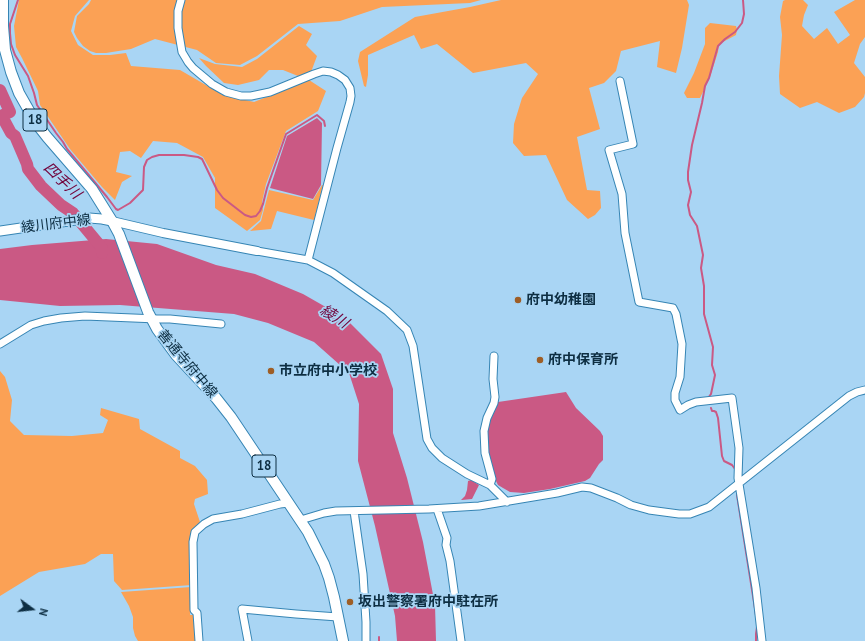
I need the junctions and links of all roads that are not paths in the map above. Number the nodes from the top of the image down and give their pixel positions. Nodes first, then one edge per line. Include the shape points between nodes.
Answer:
1 (3, 0) edge
2 (181, 0) edge
3 (620, 81) dead end
4 (112, 221) junction
5 (0, 231) edge
6 (257, 251) joint
7 (308, 260) junction
8 (150, 315) junction
9 (221, 324) dead end
10 (0, 344) edge
11 (494, 356) dead end
12 (865, 390) edge
13 (739, 484) junction
14 (490, 485) junction
15 (507, 502) junction
16 (288, 504) junction
17 (433, 509) junction
18 (356, 511) junction
19 (301, 522) junction
20 (338, 617) junction
21 (198, 641) edge
22 (248, 641) edge
23 (343, 641) edge
24 (366, 641) edge
25 (462, 641) edge
26 (762, 641) edge

1 - 4 main road, 善通寺府中線 / 18 via 5,50 19,93 36,123 92,190
2 - 7 street via 178,28 182,52 193,68 226,92 251,96 270,92 323,71 338,75 350,88 350,102
3 - 13 street via 633,144 609,150 622,194 625,233 639,302 674,308 682,344 680,376 675,393 680,410 696,402 732,398 739,448
4 - 5 main road, 綾川府中線 via 82,219
4 - 6 street
4 - 8 main road, 善通寺府中線 / 18
6 - 7 street
7 - 14 street via 333,273 387,311 407,330 413,346 427,439 442,458
8 - 9 street
8 - 10 street via 85,316 44,321
8 - 16 main road, 善通寺府中線 / 18 via 176,355 231,417
11 - 14 street via 495,397 484,431 484,453 492,479
12 - 13 street via 849,396
13 - 15 street via 709,507 690,514 631,506 586,487
13 - 26 street
14 - 15 street
15 - 17 street
16 - 19 main road, 善通寺府中線 / 18
16 - 21 street via 213,519 195,532 194,610 198,613
17 - 18 street
17 - 25 street via 447,538
18 - 19 street via 324,513
18 - 24 street via 363,574
19 - 20 main road, 善通寺府中線 / 18 via 324,564
20 - 22 street via 242,609
20 - 23 main road, 善通寺府中線 / 18

